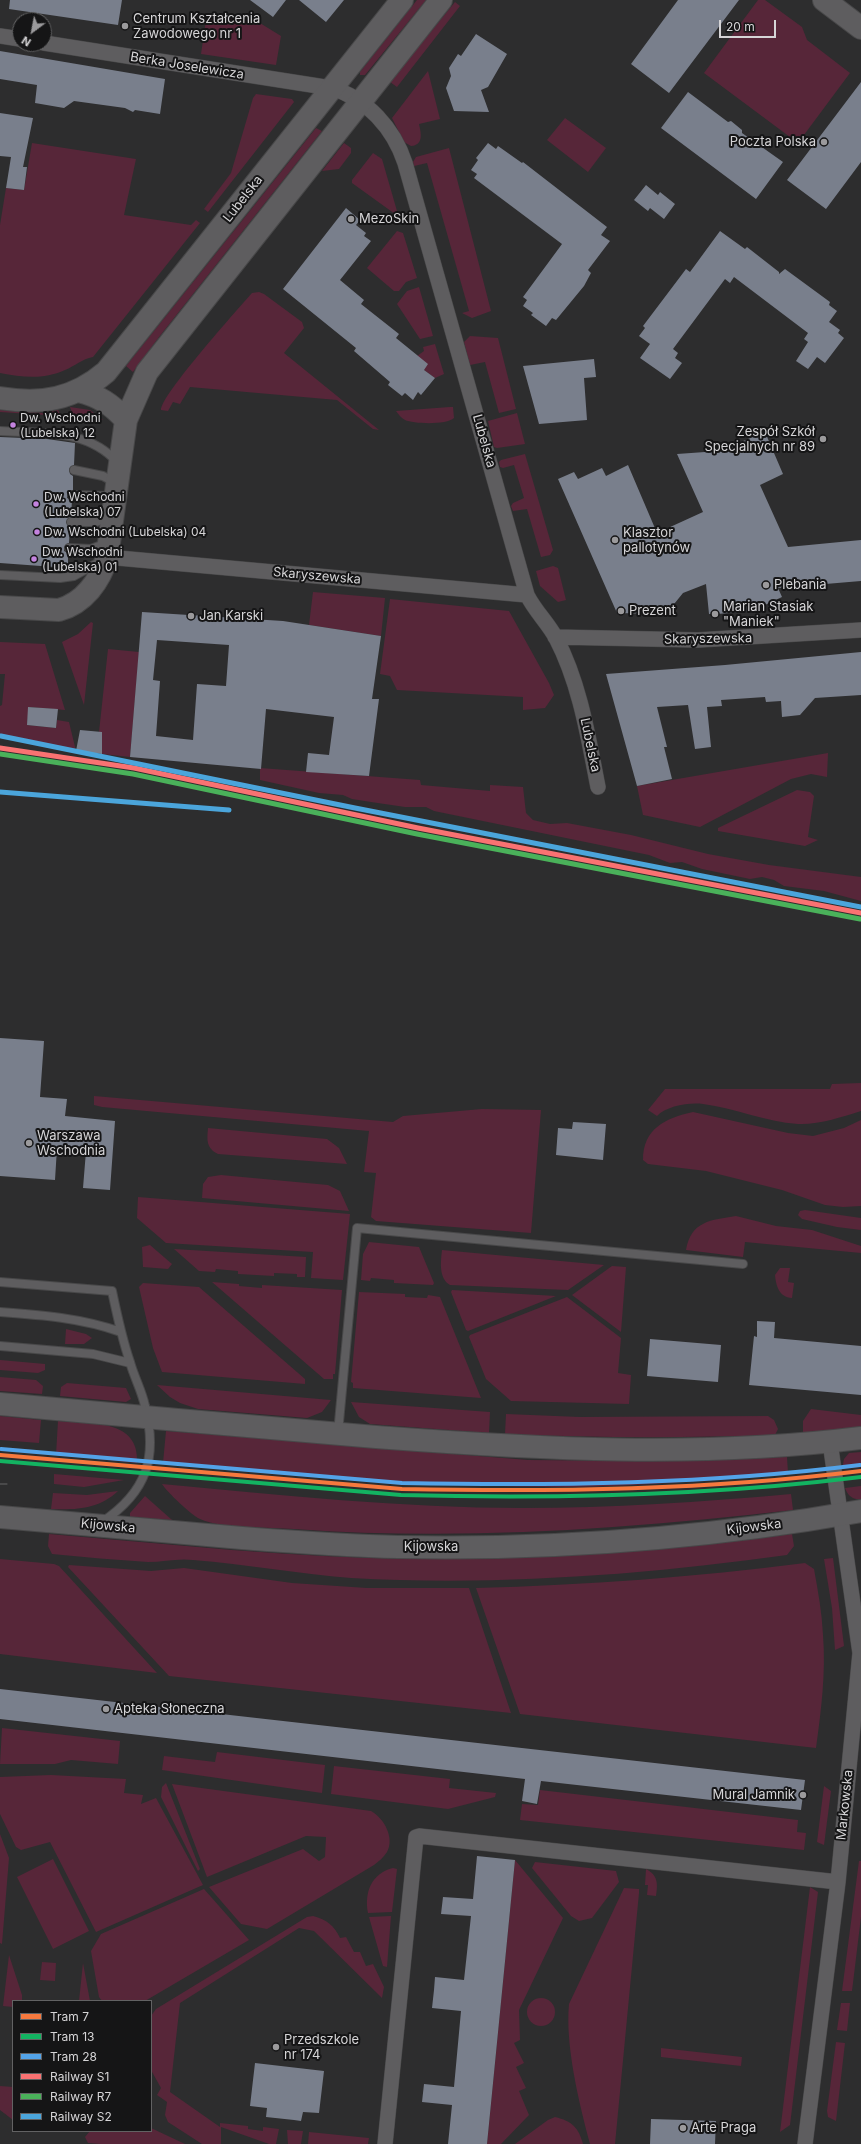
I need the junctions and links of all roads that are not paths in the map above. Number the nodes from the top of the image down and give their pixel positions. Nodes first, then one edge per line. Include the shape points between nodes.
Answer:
1 (402, 0) edge
2 (441, 0) edge
3 (824, 0) edge
4 (861, 28) edge
5 (0, 36) edge
6 (12, 38) edge
7 (52, 44) edge
8 (331, 88) junction
9 (360, 102) junction
10 (79, 391) junction
11 (0, 398) edge
12 (126, 420) junction
13 (0, 431) edge
14 (74, 470) dead end
15 (118, 480) junction
16 (72, 495) dead end
17 (113, 514) junction
18 (71, 522) dead end
19 (69, 548) dead end
20 (108, 549) junction
21 (0, 575) edge
22 (527, 595) junction
23 (0, 607) edge
24 (861, 630) edge
25 (555, 637) junction
26 (598, 787) dead end
27 (742, 1264) dead end
28 (0, 1282) edge
29 (0, 1312) edge
30 (120, 1332) junction
31 (0, 1346) edge
32 (130, 1363) junction
33 (0, 1404) edge
34 (147, 1417) junction
35 (338, 1434) junction
36 (861, 1438) edge
37 (830, 1442) junction
38 (851, 1513) edge
39 (0, 1517) edge
40 (97, 1526) junction
41 (860, 1653) edge
42 (838, 1882) junction
43 (385, 2144) edge
44 (805, 2144) edge

1 - 8 street, Lubelska
2 - 9 street
3 - 4 street
5 - 6 street
7 - 8 street, Berka Joselewicza
8 - 9 street, Berka Joselewicza
8 - 10 street, Lubelska via 117,359 106,372
9 - 12 street via 147,372
9 - 22 street, Lubelska via 382,120 405,163
10 - 11 street, Lubelska via 41,401
10 - 12 street via 104,400
12 - 15 street
13 - 15 lane via 77,437 102,449
14 - 15 lane
15 - 16 lane via 106,496
15 - 17 street
17 - 18 lane via 96,522
17 - 20 street
19 - 20 lane
20 - 21 lane via 74,576 60,578
20 - 22 street, Skaryszewska via 206,565
20 - 23 street via 102,572 90,590 66,608 47,610
22 - 25 street, Lubelska via 533,608
24 - 25 street, Skaryszewska via 698,640
25 - 26 street, Lubelska via 575,680
27 - 35 lane via 357,1228
28 - 30 lane via 112,1291
29 - 30 lane via 59,1317
30 - 32 lane
31 - 32 lane via 93,1354
32 - 34 lane
33 - 34 street
34 - 35 street
34 - 40 lane via 151,1447 142,1482 127,1503
35 - 37 street via 573,1449 723,1448
36 - 37 street
37 - 38 street, Markowska
38 - 40 street, Kijowska via 721,1531 636,1539 467,1548 335,1545
38 - 41 street, Markowska
39 - 40 street, Kijowska
41 - 42 street, Markowska
42 - 43 street via 416,1837
42 - 44 street, Markowska

